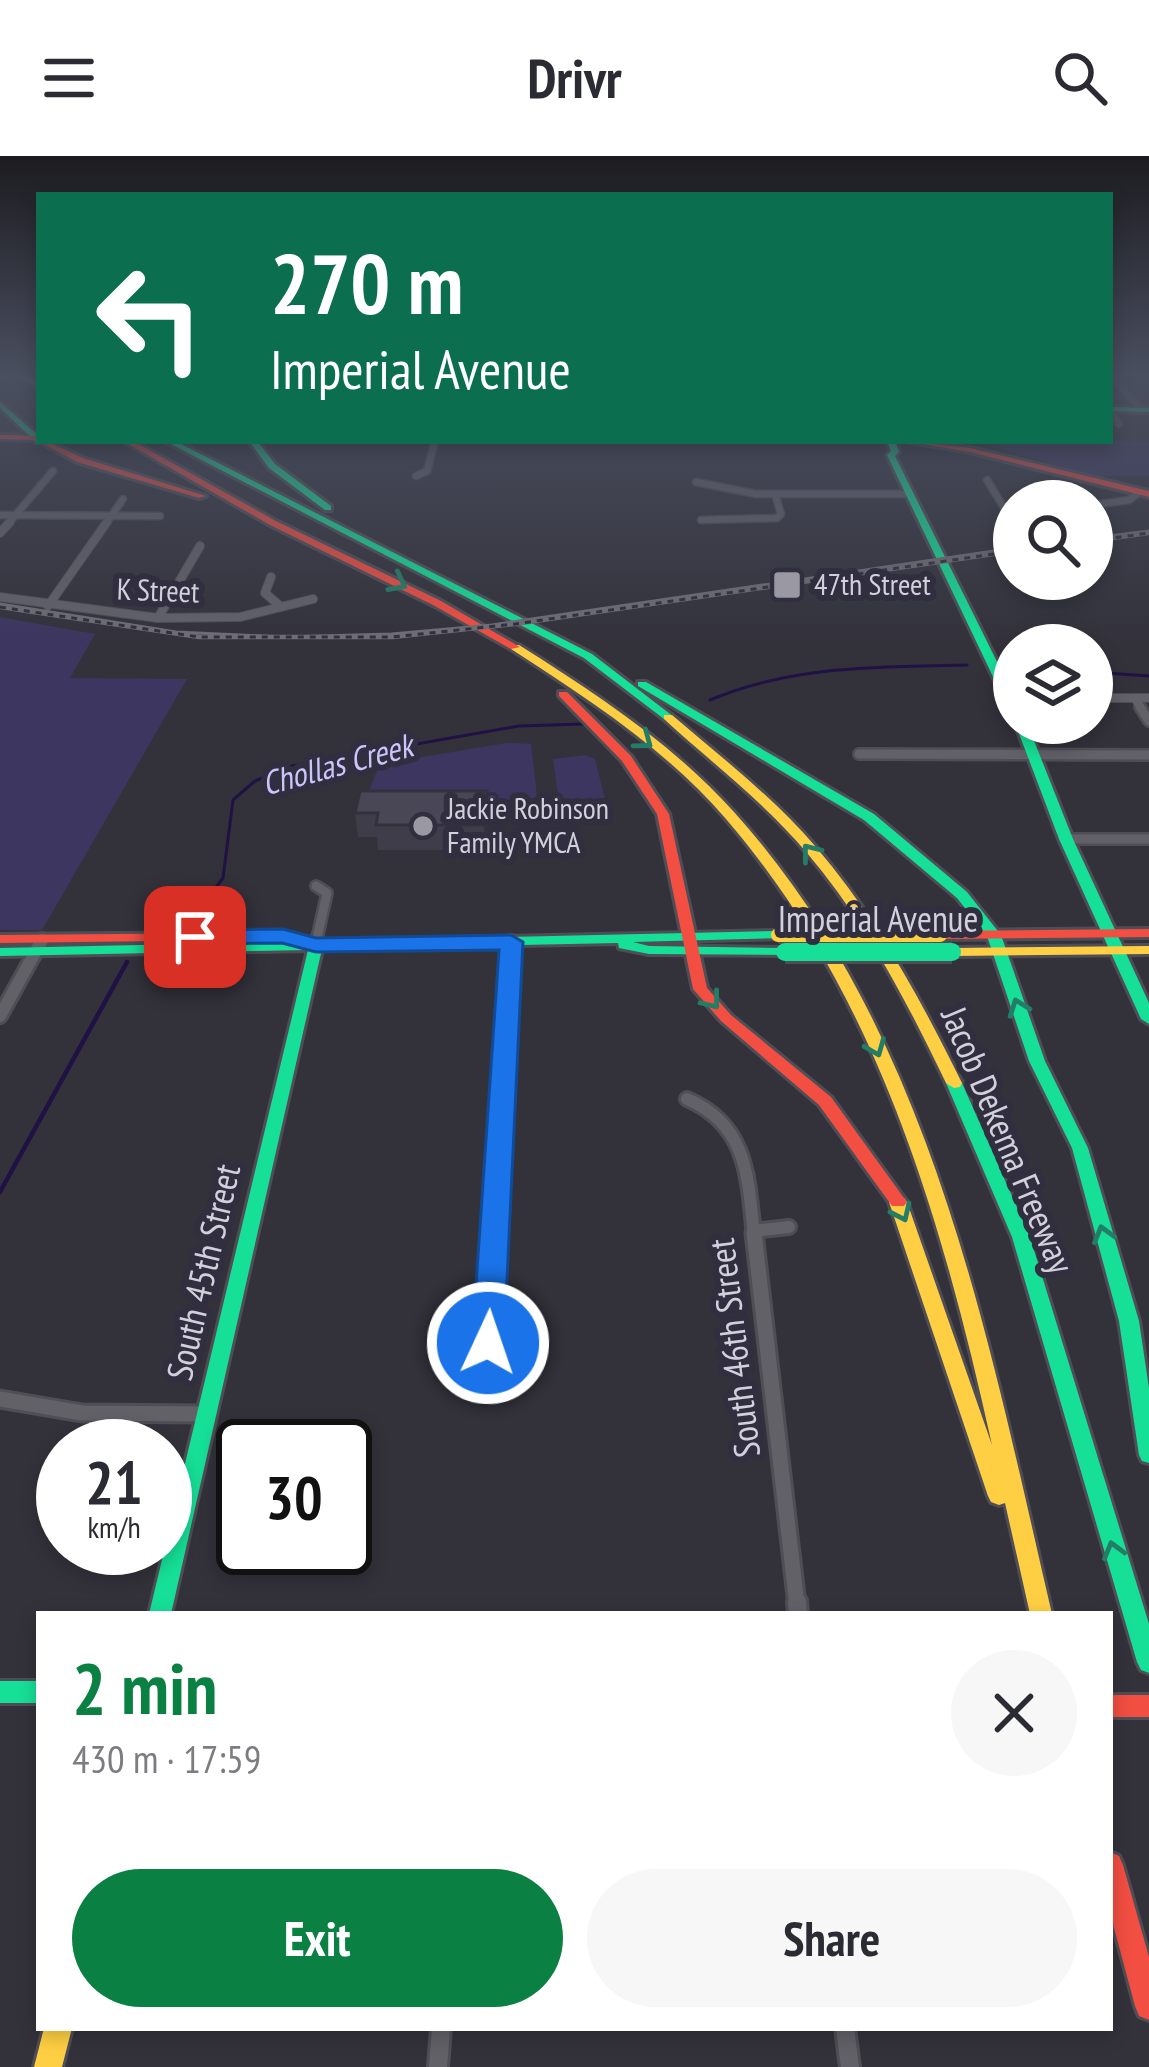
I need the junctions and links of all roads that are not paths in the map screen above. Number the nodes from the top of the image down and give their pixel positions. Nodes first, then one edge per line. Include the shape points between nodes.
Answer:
1 (104, 465) edge
2 (170, 465) edge
3 (216, 465) edge
4 (221, 465) edge
5 (271, 465) edge
6 (429, 465) edge
7 (895, 465) edge
8 (1028, 465) edge
9 (1043, 465) edge
10 (53, 470) dead end
11 (416, 476) dead end
12 (987, 480) dead end
13 (248, 482) junction
14 (696, 482) dead end
15 (993, 489) edge
16 (1147, 492) edge
17 (775, 494) junction
18 (907, 494) junction
19 (123, 499) dead end
20 (1113, 502) edge
21 (1113, 512) edge
22 (0, 515) edge
23 (14, 515) junction
24 (112, 515) junction
25 (160, 516) dead end
26 (1117, 518) dead end
27 (701, 520) dead end
28 (0, 533) edge
29 (292, 533) junction
30 (200, 546) dead end
31 (398, 556) junction
32 (271, 577) dead end
33 (0, 597) edge
34 (314, 599) dead end
35 (48, 606) junction
36 (280, 607) junction
37 (158, 618) junction
38 (516, 647) junction
39 (588, 656) junction
40 (993, 664) edge
41 (1113, 698) edge
42 (1135, 698) junction
43 (1149, 698) edge
44 (1149, 722) edge
45 (1031, 744) edge
46 (859, 754) dead end
47 (1036, 755) junction
48 (1149, 755) edge
49 (1066, 839) junction
50 (1149, 839) edge
51 (316, 886) dead end
52 (1149, 933) edge
53 (0, 939) edge
54 (511, 942) junction
55 (1113, 942) junction
56 (689, 943) junction
57 (782, 943) junction
58 (996, 944) junction
59 (316, 945) junction
60 (38, 946) junction
61 (1149, 950) edge
62 (0, 952) edge
63 (0, 1016) edge
64 (1149, 1019) edge
65 (687, 1099) dead end
66 (789, 1227) dead end
67 (753, 1232) junction
68 (488, 1343) dead end
69 (0, 1399) edge
70 (205, 1414) junction
71 (1149, 1455) edge
72 (161, 1611) edge
73 (799, 1611) edge
74 (1039, 1611) edge
75 (1039, 1611) edge
76 (1149, 1661) edge
77 (0, 1692) edge
78 (36, 1692) edge
79 (1113, 1706) edge
80 (1149, 1706) edge
81 (1113, 1876) edge
82 (1149, 2006) edge
83 (57, 2031) edge
84 (441, 2031) edge
85 (845, 2031) edge
86 (48, 2067) edge
87 (438, 2067) edge
88 (850, 2067) edge

1 - 29 main road
2 - 29 main road
3 - 13 main road, Jacob Dekema Freeway
4 - 13 main road
5 - 31 main road
6 - 11 street
7 - 18 main road
8 - 16 main road
9 - 16 main road
10 - 23 street
12 - 15 street
13 - 31 main road, Jacob Dekema Freeway
14 - 17 street
16 - 20 street
17 - 18 street
17 - 27 street via 781,514 766,520
18 - 40 main road
19 - 24 street
21 - 26 street
22 - 23 street
23 - 24 street
23 - 28 street
24 - 25 street
24 - 35 street
29 -> 38 main road
30 - 37 street
31 - 39 main road, Jacob Dekema Freeway
32 - 36 street via 265,593
33 - 35 street, K Street
34 - 36 street, K Street
35 - 37 street, K Street
36 - 37 street, K Street via 240,617
38 - 56 main road via 627,760 663,814
38 -> 74 main road via 649,743 731,817 853,988 947,1234
39 - 58 main road via 869,818 962,895
76 -> 39 main road, Jacob Dekema Freeway via 1022,1238 919,1010 788,824
41 - 42 street
42 - 43 street
42 - 44 street
45 - 47 main road
46 - 47 street
47 - 48 street
47 - 49 main road
49 - 50 street
49 - 55 main road
51 - 59 street via 327,893
52 - 55 main road, Imperial Avenue
53 - 60 main road, Imperial Avenue
54 - 56 main road, Imperial Avenue
54 - 59 main road, Imperial Avenue
54 - 68 street
55 - 58 main road, Imperial Avenue
55 - 61 main road, Imperial Avenue
55 - 64 main road
56 - 57 main road, Imperial Avenue
56 -> 75 main road via 700,988 825,1101 904,1210
57 - 58 main road, Imperial Avenue, bridge via 940,935
57 - 58 main road, Imperial Avenue, bridge via 952,952
71 -> 58 main road via 1129,1321 1080,1148 1037,1061
59 - 60 main road, Imperial Avenue
59 - 70 main road, South 45th Street
60 - 62 main road, Imperial Avenue
60 - 63 street
65 - 67 street, South 46th Street via 715,1111 746,1163
66 - 67 street
67 - 73 street, South 46th Street
69 - 70 street via 82,1413
70 - 72 main road, South 45th Street
77 - 78 main road
79 - 80 main road
81 - 82 main road
83 - 86 main road
84 - 87 street
85 - 88 street

